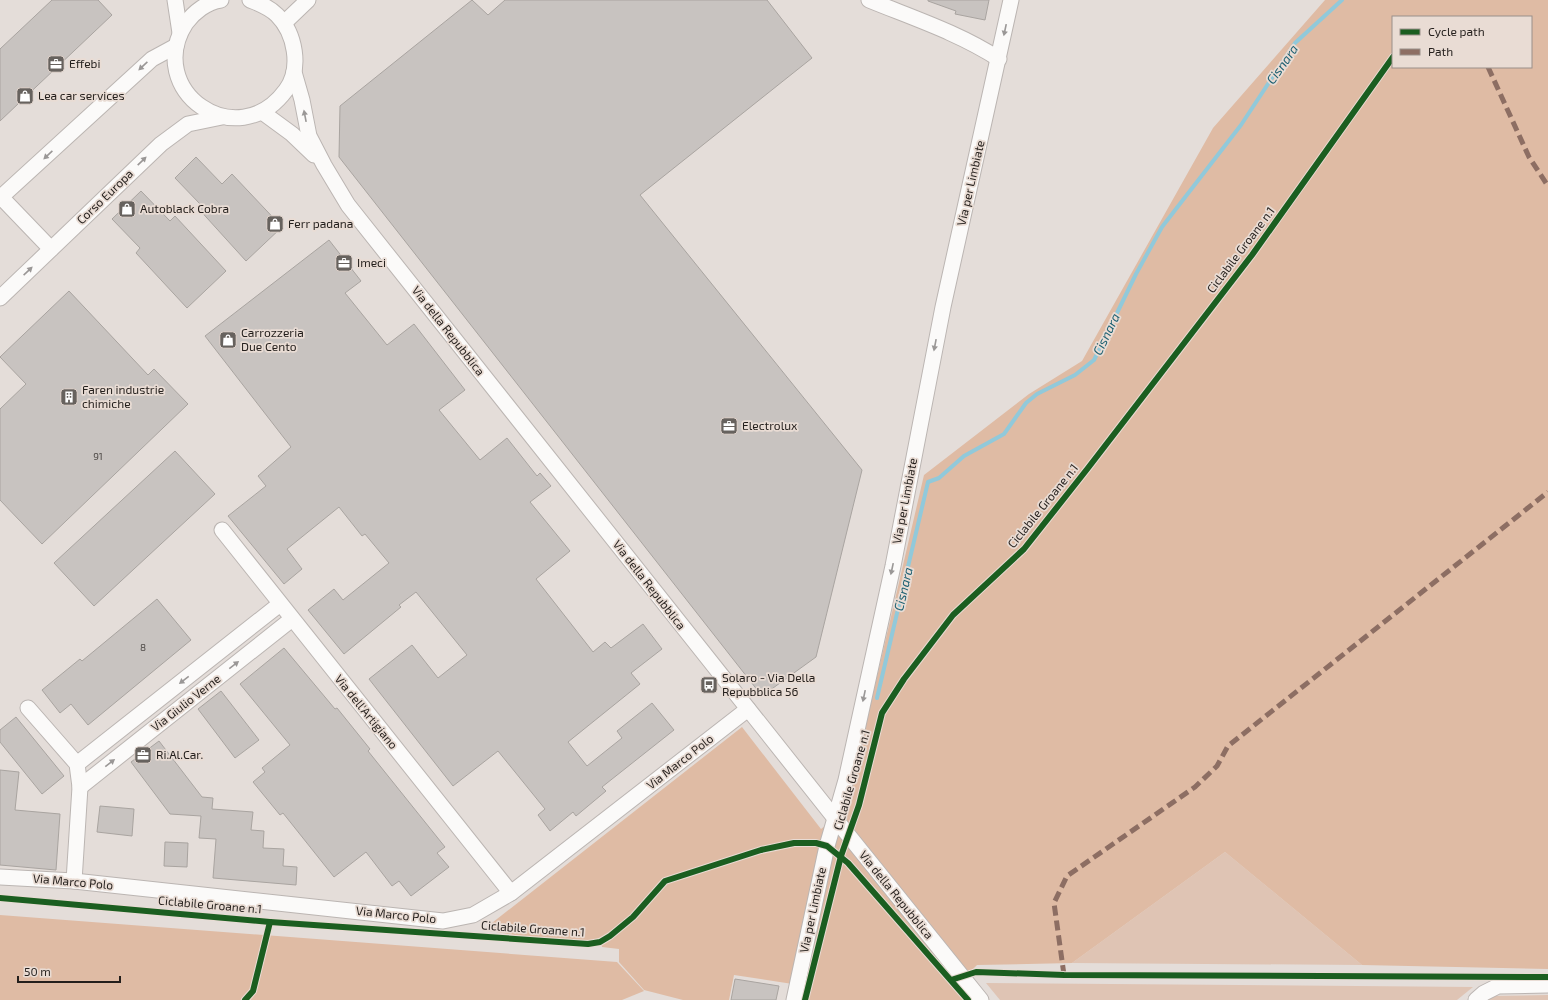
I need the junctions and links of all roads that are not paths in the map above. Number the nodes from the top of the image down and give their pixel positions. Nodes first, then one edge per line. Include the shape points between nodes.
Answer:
1 (176, 0) edge
2 (221, 0) edge
3 (250, 0) edge
4 (308, 0) edge
5 (869, 0) edge
6 (1011, 0) edge
7 (284, 23) junction
8 (178, 39) junction
9 (999, 60) junction
10 (294, 72) junction
11 (262, 112) junction
12 (222, 117) junction
13 (324, 165) junction
14 (0, 197) edge
15 (51, 249) junction
16 (0, 298) edge
17 (222, 530) dead end
18 (280, 604) junction
19 (292, 618) junction
20 (28, 708) dead end
21 (748, 709) junction
22 (76, 764) junction
23 (80, 787) junction
24 (835, 818) junction
25 (0, 876) edge
26 (74, 881) junction
27 (511, 893) junction
28 (1548, 985) edge
29 (794, 1000) edge
30 (981, 1000) edge
31 (1476, 1000) edge

1 - 8 street
2 - 8 street via 202,8 190,19
3 - 7 street via 277,14
4 - 7 street
5 - 9 street via 979,46
6 -> 9 street, Via per Limbiate
7 - 10 street via 292,38
8 - 12 street via 175,64 180,83 190,98 204,110
8 -> 14 street via 152,59
9 -> 24 street, Via per Limbiate via 942,307 893,566 846,780
10 - 11 street via 287,88 276,102
13 -> 10 street, Via della Repubblica via 309,136
11 - 12 street via 242,118
11 - 13 street, Via della Repubblica via 292,134
15 -> 12 street, Corso Europa via 161,144 188,124
13 - 21 street, Via della Repubblica via 348,206
14 - 15 street
16 -> 15 street, Corso Europa
17 - 18 street, Via dell'Artigiano
18 - 19 street, Via dell'Artigiano
18 -> 22 street, Via Giulio Verne
23 -> 19 street, Via Giulio Verne
19 - 27 street, Via dell'Artigiano
20 - 22 street
21 - 24 street, Via della Repubblica
21 - 27 street, Via Marco Polo
22 - 23 street
23 - 26 street
24 - 29 street, Via per Limbiate
24 - 30 street, Via della Repubblica
25 - 26 street, Via Marco Polo
26 - 27 street, Via Marco Polo via 443,921 473,915
28 - 31 street via 1498,986

